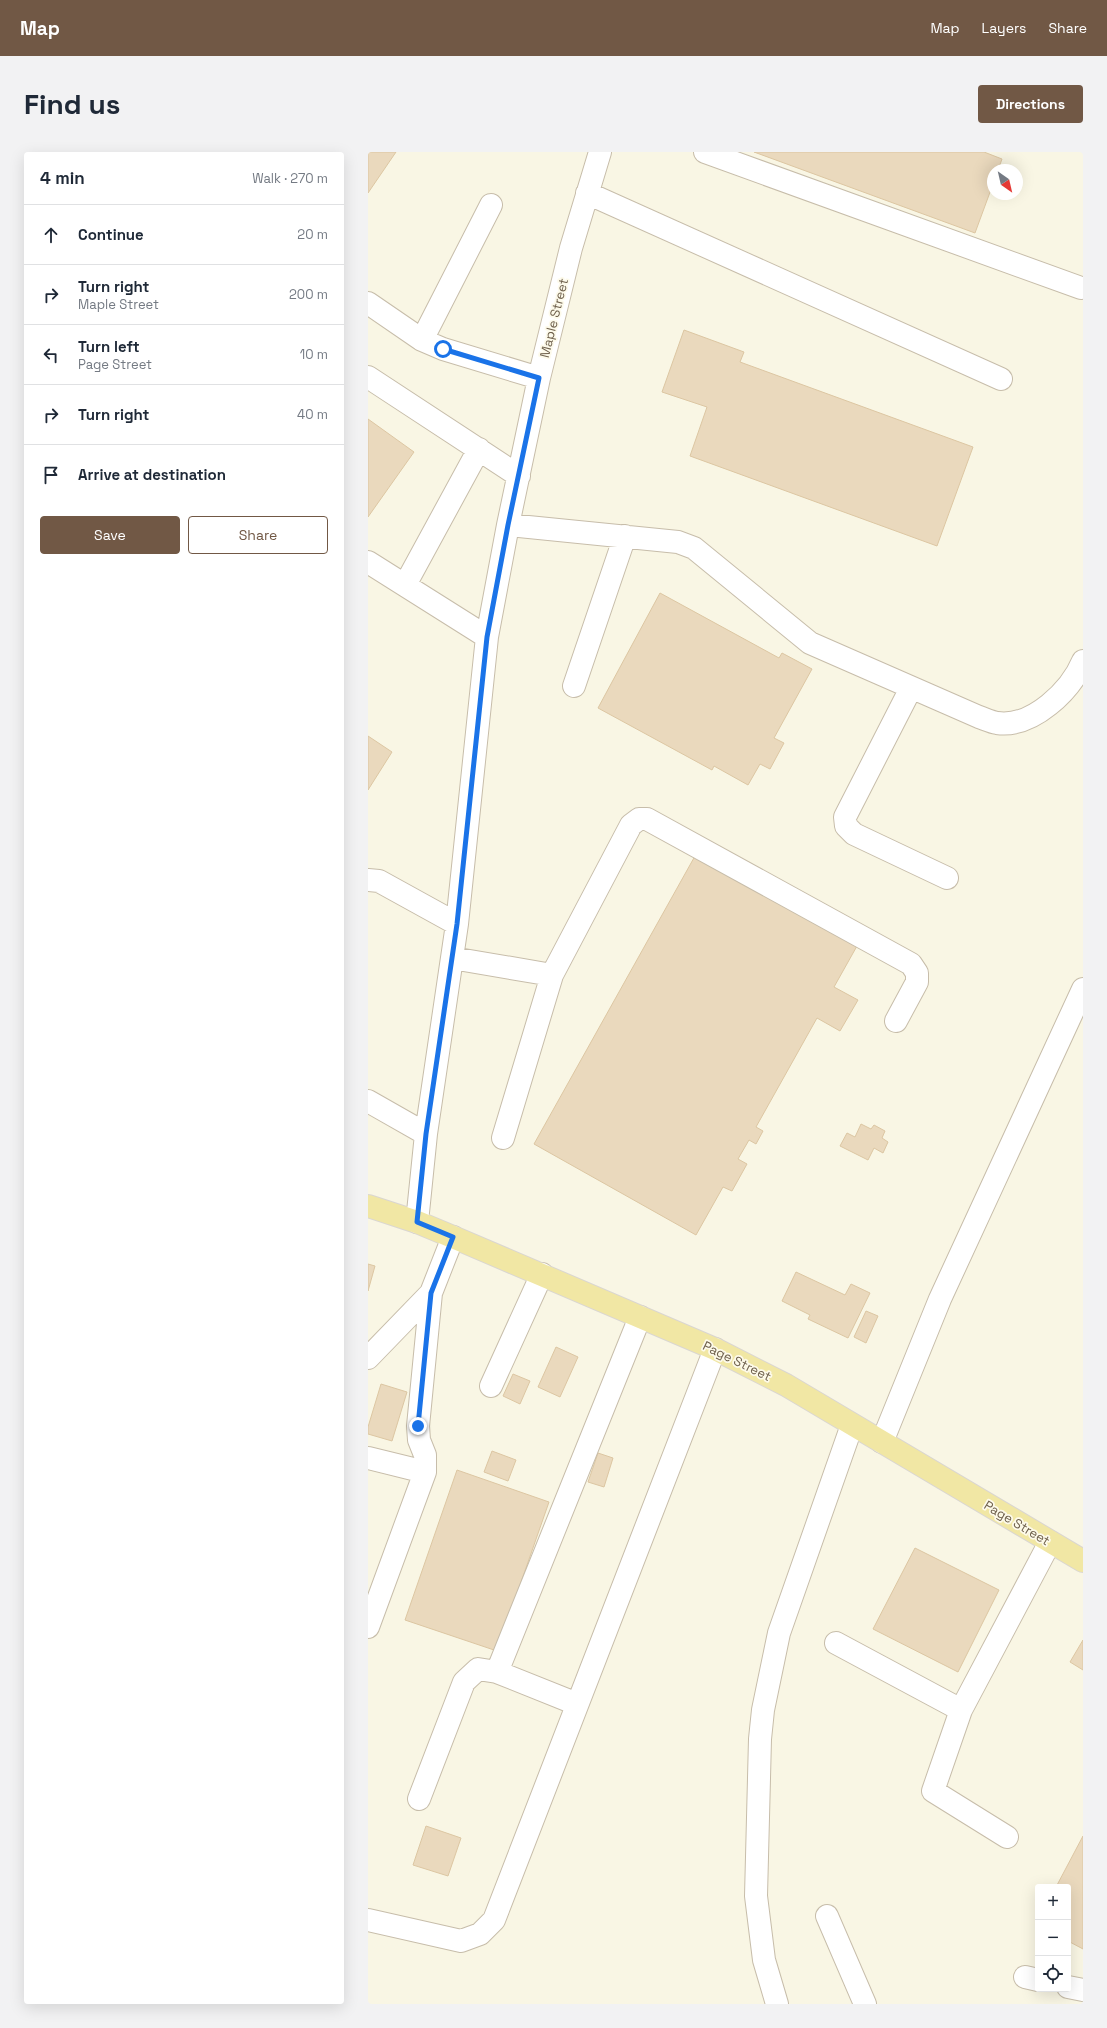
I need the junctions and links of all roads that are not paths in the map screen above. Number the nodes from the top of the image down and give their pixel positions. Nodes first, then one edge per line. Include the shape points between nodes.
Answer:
1 (600, 152) edge
2 (705, 152) edge
3 (587, 193) junction
4 (491, 205) dead end
5 (1081, 288) dead end
6 (368, 303) edge
7 (422, 340) junction
8 (368, 377) edge
9 (539, 378) junction
10 (1001, 379) dead end
11 (479, 449) junction
12 (519, 476) junction
13 (508, 525) junction
14 (625, 536) junction
15 (368, 562) edge
16 (405, 585) junction
17 (487, 637) junction
18 (1083, 661) edge
19 (574, 686) dead end
20 (911, 688) junction
21 (947, 878) dead end
22 (368, 880) edge
23 (457, 924) junction
24 (452, 958) junction
25 (552, 975) junction
26 (1083, 989) edge
27 (896, 1021) dead end
28 (1083, 1025) edge
29 (1059, 1042) junction
30 (368, 1101) edge
31 (426, 1134) junction
32 (503, 1138) dead end
33 (368, 1206) edge
34 (417, 1222) junction
35 (453, 1237) junction
36 (542, 1274) junction
37 (431, 1293) junction
38 (640, 1317) junction
39 (715, 1349) junction
40 (368, 1358) edge
41 (491, 1386) dead end
42 (852, 1425) junction
43 (882, 1442) junction
44 (368, 1458) edge
45 (425, 1472) junction
46 (1050, 1542) junction
47 (1083, 1561) edge
48 (376, 1578) edge
49 (368, 1627) edge
50 (836, 1643) dead end
51 (497, 1672) junction
52 (577, 1704) junction
53 (961, 1710) junction
54 (419, 1799) dead end
55 (1007, 1837) dead end
56 (827, 1916) dead end
57 (368, 1920) edge
58 (1071, 1988) edge
59 (1083, 1990) edge
60 (777, 2004) edge
61 (865, 2004) edge

1 - 3 street, Maple Street
2 - 5 street
3 - 9 street, Maple Street
3 - 10 street
4 - 7 street
6 - 7 street
7 - 9 street via 443,349
8 - 11 street
9 - 12 street, Maple Street
11 - 12 street
11 - 16 street
12 - 13 street, Maple Street
13 - 14 street
13 - 17 street, Maple Street
14 - 19 street
14 - 20 street via 678,542 694,548 810,642
15 - 16 street
16 - 17 street
17 - 23 street, Maple Street
18 - 20 street via 1077,675 1050,704 1014,722 997,723
20 - 21 street via 845,817 846,826 854,834
22 - 23 street via 379,881
23 - 24 street, Maple Street
24 - 25 street
24 - 31 street, Maple Street
25 - 27 street via 631,825 639,819 647,819 911,964 917,973 917,982
25 - 32 street
26 - 29 street
28 - 29 street
29 - 43 street via 940,1299
30 - 31 street
31 - 34 street, Maple Street
33 - 34 main road, Page Street
34 - 35 main road, Page Street
35 - 36 main road, Page Street
35 - 37 street
36 - 38 main road, Page Street
36 - 41 street
37 - 40 street
37 - 45 street via 418,1426 419,1440 425,1455
38 - 39 main road, Page Street
38 - 51 street
39 - 42 main road, Page Street via 786,1385
39 - 52 street
42 - 43 main road, Page Street
42 - 60 street via 779,1633 763,1710 756,1896 764,1960
43 - 46 main road, Page Street
44 - 45 street
45 - 48 street
46 - 47 main road, Page Street
46 - 53 street
48 - 49 street
50 - 53 street
51 - 52 street
51 - 54 street via 478,1669 464,1682
52 - 57 street via 494,1920 480,1934 461,1940
53 - 55 street via 933,1791
56 - 61 street
58 - 59 street

